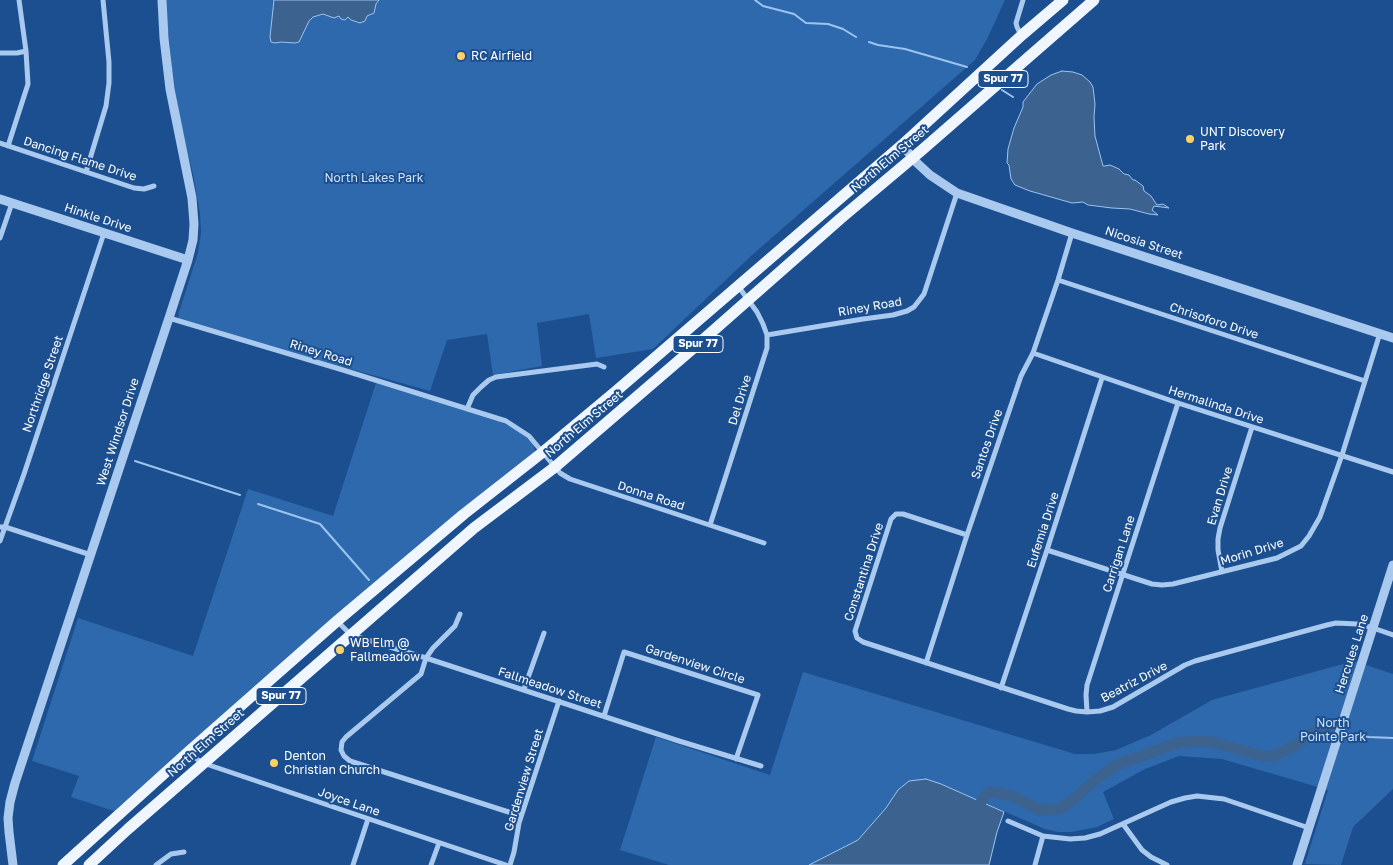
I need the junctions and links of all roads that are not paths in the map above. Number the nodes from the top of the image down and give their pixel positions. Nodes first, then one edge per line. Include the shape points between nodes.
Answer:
1 (19, 0) edge
2 (103, 0) edge
3 (162, 0) edge
4 (1023, 0) edge
5 (1063, 0) edge
6 (1094, 0) edge
7 (1022, 36) junction
8 (0, 52) edge
9 (26, 52) junction
10 (0, 143) edge
11 (902, 145) junction
12 (8, 146) junction
13 (912, 158) junction
14 (86, 172) junction
15 (154, 186) dead end
16 (957, 193) junction
17 (0, 199) edge
18 (12, 203) junction
19 (104, 233) junction
20 (1072, 233) junction
21 (0, 238) edge
22 (188, 260) junction
23 (1058, 280) junction
24 (738, 286) junction
25 (748, 300) junction
26 (169, 318) junction
27 (1380, 334) junction
28 (767, 335) junction
29 (1393, 338) edge
30 (1033, 353) junction
31 (604, 367) dead end
32 (1102, 378) junction
33 (1364, 380) junction
34 (1178, 403) junction
35 (468, 409) junction
36 (1252, 427) junction
37 (544, 452) junction
38 (1342, 455) junction
39 (555, 467) junction
40 (1393, 472) edge
41 (710, 525) junction
42 (3, 527) edge
43 (967, 534) junction
44 (0, 541) edge
45 (764, 543) dead end
46 (1047, 550) junction
47 (91, 555) junction
48 (1393, 565) edge
49 (1222, 572) junction
50 (1123, 575) junction
51 (460, 614) dead end
52 (337, 621) junction
53 (1373, 628) junction
54 (544, 633) dead end
55 (351, 635) junction
56 (1393, 635) edge
57 (857, 638) joint
58 (426, 658) junction
59 (926, 663) junction
60 (1001, 688) junction
61 (524, 689) junction
62 (559, 701) junction
63 (1087, 712) junction
64 (604, 716) junction
65 (187, 753) junction
66 (736, 759) junction
67 (203, 763) junction
68 (761, 766) dead end
69 (521, 816) junction
70 (368, 819) junction
71 (1008, 821) dead end
72 (1124, 824) junction
73 (1309, 828) junction
74 (1043, 836) junction
75 (439, 843) junction
76 (184, 852) dead end
77 (13, 865) edge
78 (63, 865) edge
79 (89, 865) edge
80 (156, 865) edge
81 (353, 865) edge
82 (431, 865) edge
83 (508, 865) edge
84 (1035, 865) edge
85 (1167, 865) edge
86 (1297, 865) edge

1 - 9 street
2 - 14 street via 108,93
3 - 22 street, West Windsor Drive via 170,89 194,218
4 - 7 street via 1016,23
5 - 7 main road, North Elm Street / Spur 77
6 - 13 main road, North Elm Street / Spur 77
7 - 11 main road, North Elm Street / Spur 77
8 - 9 street
9 - 12 street via 28,84
10 - 12 street, Dancing Flame Drive
11 - 13 street, Nicosia Street
11 - 24 main road, North Elm Street / Spur 77
12 - 14 street, Dancing Flame Drive
13 - 16 street, Nicosia Street
13 - 25 main road, North Elm Street / Spur 77
14 - 15 street, Dancing Flame Drive via 134,188
16 - 20 street, Nicosia Street
16 - 28 street, Riney Road via 924,294 914,307 894,315
17 - 18 street, Hinkle Drive
18 - 19 street, Hinkle Drive
18 - 21 street
19 - 22 street, Hinkle Drive
19 - 42 street, Northridge Street
20 - 23 street, Santos Drive
20 - 27 street, Nicosia Street
22 - 26 street, West Windsor Drive
23 - 30 street, Santos Drive
23 - 33 street, Chrisoforo Drive
24 - 25 street
24 - 37 main road, North Elm Street / Spur 77
25 - 28 street via 758,312
25 - 39 main road, North Elm Street / Spur 77
26 - 35 street, Riney Road
26 - 47 street, West Windsor Drive
27 - 29 street, Nicosia Street
27 - 33 street, Morin Drive
28 - 41 street, Del Drive via 767,348
30 - 32 street, Hermalinda Drive
30 - 43 street, Santos Drive via 1020,376
31 - 35 street via 597,364 496,377 480,387
32 - 34 street, Hermalinda Drive
32 - 46 street, Eufemia Drive
33 - 38 street, Morin Drive
34 - 36 street, Hermalinda Drive
34 - 50 street, Carrigan Lane
35 - 37 street, Riney Road via 513,424
36 - 38 street, Hermalinda Drive
36 - 49 street, Evan Drive via 1220,528 1218,550
37 - 39 street, Donna Road
37 - 52 main road, North Elm Street / Spur 77 via 464,514
38 - 40 street, Hermalinda Drive
38 - 49 street, Morin Drive via 1316,527 1301,546 1277,558
39 - 41 street, Donna Road via 563,476 577,482
39 - 55 main road, North Elm Street / Spur 77 via 474,528
41 - 45 street, Donna Road
42 - 44 street, Northridge Street
42 - 47 street
43 - 57 street, Constantina Drive via 896,514 891,519 855,631
43 - 59 street, Santos Drive
46 - 50 street, Morin Drive
46 - 60 street, Eufemia Drive
47 - 77 street, West Windsor Drive via 10,802 8,825
48 - 53 street, Hercules Lane
49 - 50 street, Morin Drive via 1162,585
50 - 63 street, Carrigan Lane via 1087,685
51 - 58 street via 455,626
52 - 55 street, Fallmeadow Street
52 - 65 main road, North Elm Street / Spur 77
53 - 56 street, Beatriz Drive
53 - 63 street, Beatriz Drive via 1336,623 1195,661 1113,707
53 - 73 street, Hercules Lane
54 - 61 street
55 - 58 street, Fallmeadow Street
55 - 67 main road, North Elm Street / Spur 77
57 - 59 street, Beatriz Drive
58 - 61 street, Fallmeadow Street
58 - 69 street via 421,674 346,737 341,750 344,756
59 - 60 street, Beatriz Drive
60 - 63 street, Beatriz Drive via 1076,712
61 - 62 street, Fallmeadow Street
62 - 64 street, Fallmeadow Street
62 - 69 street, Gardenview Street
64 - 66 street, Fallmeadow Street
64 - 66 street, Gardenview Circle via 624,652 758,695
65 - 67 street, Joyce Lane
65 - 78 main road, North Elm Street / Spur 77
66 - 68 street, Fallmeadow Street
67 - 70 street, Joyce Lane
67 - 79 main road, North Elm Street / Spur 77
69 - 83 street, Gardenview Street
70 - 75 street, Joyce Lane
70 - 81 street
71 - 74 street
72 - 73 street via 1171,802 1197,796 1224,799
72 - 74 street via 1085,838
72 - 85 street via 1142,850
73 - 86 street, Hercules Lane
74 - 84 street
75 - 82 street
75 - 83 street, Joyce Lane
76 - 80 street via 171,854

